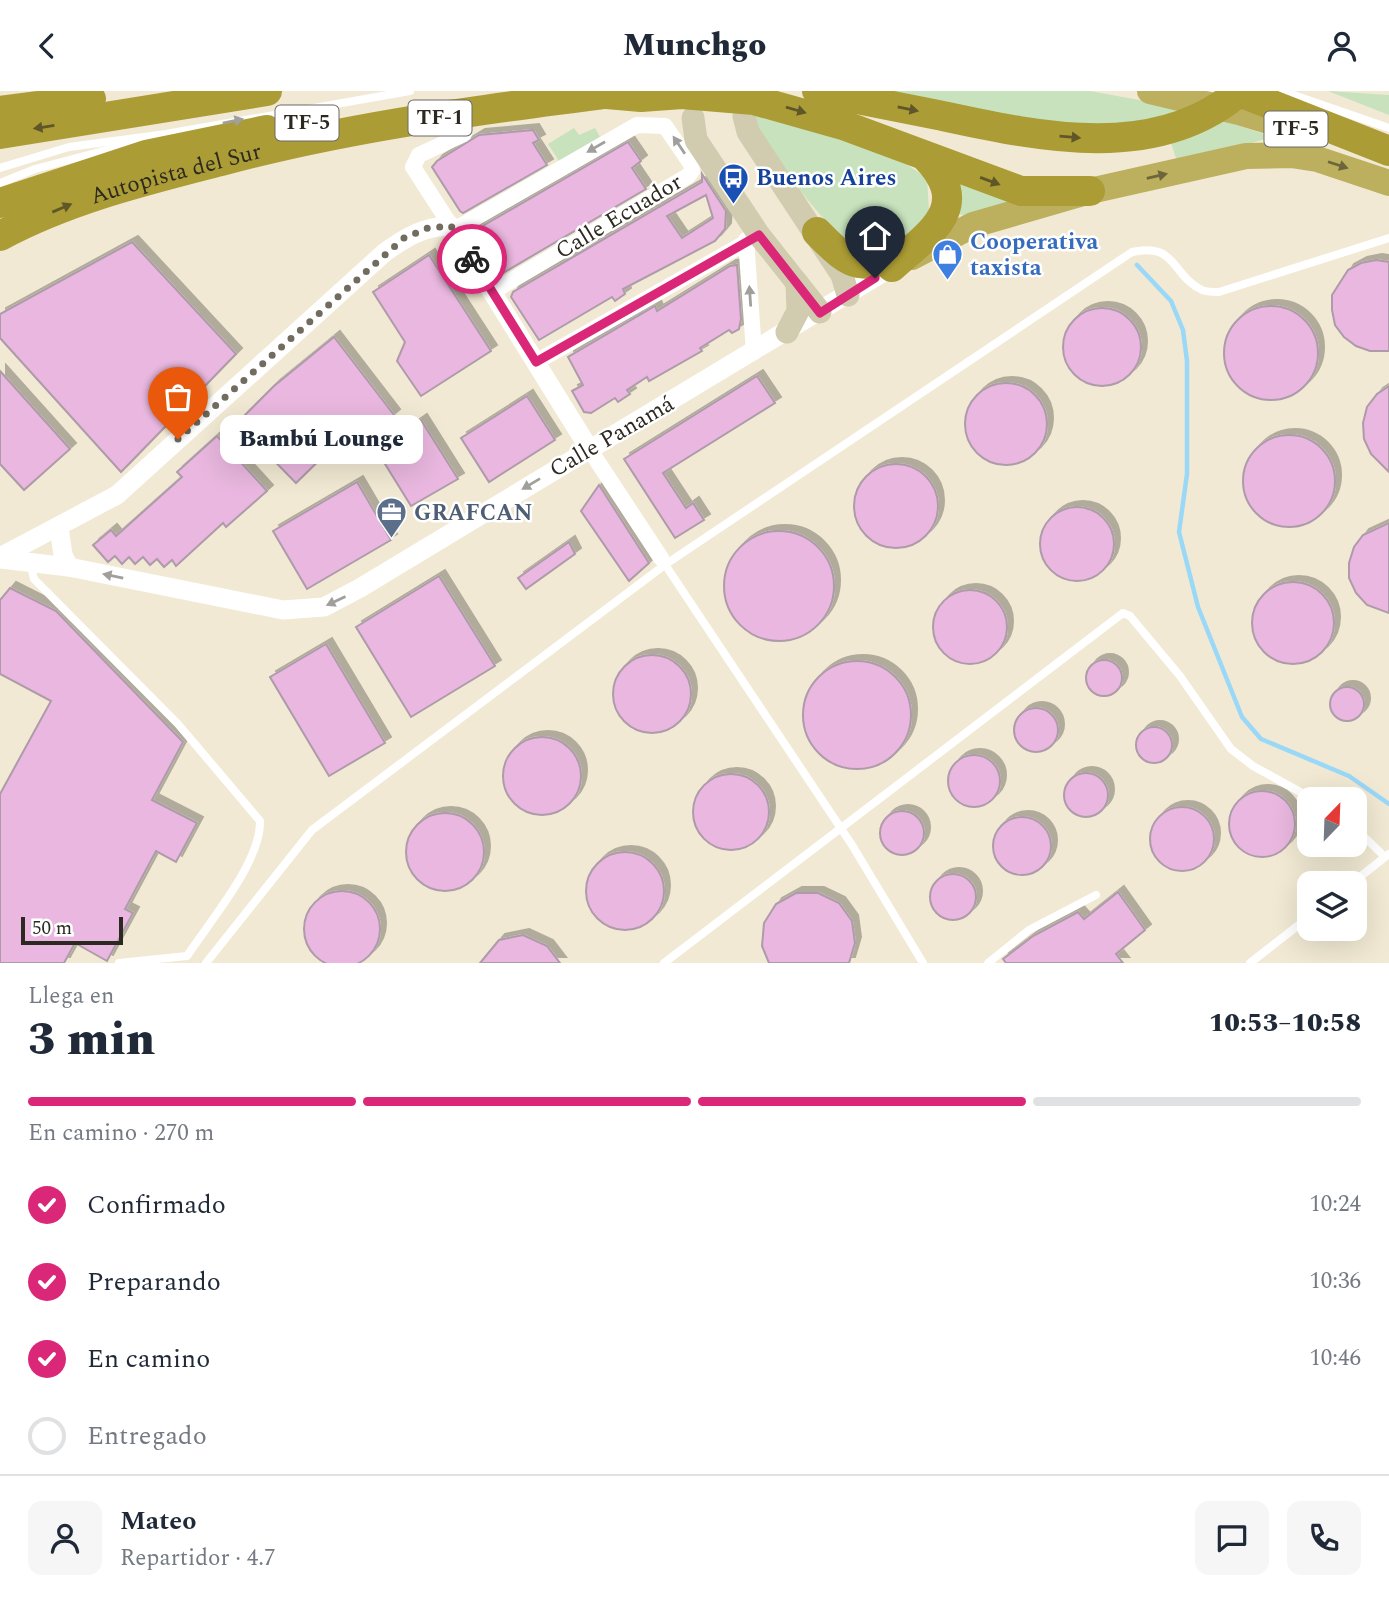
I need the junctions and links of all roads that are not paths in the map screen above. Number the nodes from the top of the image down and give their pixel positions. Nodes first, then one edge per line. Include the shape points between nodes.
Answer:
1 (95, 91) edge
2 (147, 91) edge
3 (267, 91) edge
4 (410, 91) edge
5 (502, 91) edge
6 (817, 91) edge
7 (1150, 91) edge
8 (1238, 91) edge
9 (1282, 91) edge
10 (616, 92) edge
11 (53, 104) junction
12 (0, 111) edge
13 (744, 116) dead end
14 (693, 118) dead end
15 (1389, 128) edge
16 (0, 134) edge
17 (166, 134) junction
18 (464, 134) dead end
19 (273, 145) junction
20 (1389, 151) edge
21 (926, 157) junction
22 (1389, 163) edge
23 (114, 166) junction
24 (0, 168) edge
25 (0, 183) edge
26 (1389, 183) edge
27 (1090, 191) junction
28 (0, 203) edge
29 (946, 205) junction
30 (973, 225) junction
31 (453, 228) junction
32 (817, 232) junction
33 (0, 236) edge
34 (752, 237) junction
35 (1389, 239) edge
36 (903, 258) junction
37 (797, 283) junction
38 (492, 292) junction
39 (848, 295) junction
40 (820, 313) junction
41 (787, 332) junction
42 (754, 352) junction
43 (536, 362) junction
44 (590, 450) junction
45 (59, 527) junction
46 (0, 558) edge
47 (29, 561) junction
48 (663, 561) junction
49 (69, 567) junction
50 (1297, 790) edge
51 (840, 827) junction
52 (1367, 838) edge
53 (1387, 855) edge
54 (1367, 871) edge
55 (1096, 895) dead end
56 (1297, 927) edge
57 (119, 963) edge
58 (206, 963) edge
59 (664, 963) edge
60 (923, 963) edge
61 (988, 963) edge
62 (1251, 963) edge

1 - 11 lane via 72,94
2 - 11 highway
3 -> 16 highway, TF-5
17 -> 4 lane
5 - 23 highway, TF-5 via 203,142
6 -> 8 highway via 982,125 1107,139 1168,130 1194,120
7 - 22 highway, TF-5 via 1305,131
8 - 20 highway
9 - 15 lane
10 - 19 highway, Autopista del Sur / TF-1
10 -> 21 highway, Autopista del Sur via 641,97 682,94 754,100 843,125
11 - 12 highway
13 - 32 main road via 748,132
14 - 34 main road via 696,139
17 - 24 lane via 69,147
17 - 25 lane via 35,169
18 - 31 street via 419,155 413,167
19 - 23 highway via 226,149 151,165
33 -> 19 highway, Autopista del Sur / TF-1 via 85,198
21 -> 27 highway, Autopista del Sur via 1021,191
21 - 29 highway via 942,177
23 - 28 highway, TF-5
27 -> 26 highway via 1260,155 1317,159
27 - 30 highway
29 - 30 highway via 953,215
29 - 36 highway via 933,233
30 - 36 highway
31 - 38 street
38 -> 31 street, Calle Ecuador via 688,176 691,164 665,126 637,125
31 - 45 street via 415,232 394,245 117,495
32 - 36 highway via 838,254 857,265
32 - 39 main road
34 - 37 main road
42 -> 34 street
34 - 43 street
35 - 48 lane via 1219,292 1202,290 1161,252 1151,248 1132,252
36 - 39 street, Calle Panamá
37 - 40 main road
37 - 41 main road via 798,311
38 - 43 street
39 - 40 street, Calle Panamá
40 - 41 street, Calle Panamá
41 - 42 street, Calle Panamá
42 - 44 street, Calle Panamá
43 - 44 street
44 - 48 street
44 -> 49 street, Calle Panamá via 324,607 283,610
45 - 46 street
45 - 49 street
46 - 47 street, Calle Panamá
47 - 49 street, Calle Panamá
47 - 57 lane via 34,579 178,724 260,821 253,854 187,956
48 - 51 lane
48 - 58 lane via 312,830
50 - 51 lane via 1231,749 1180,675 1123,613
51 - 59 lane
51 - 60 lane
52 - 53 lane
53 - 54 lane
55 - 61 lane via 1029,930
56 - 62 lane

